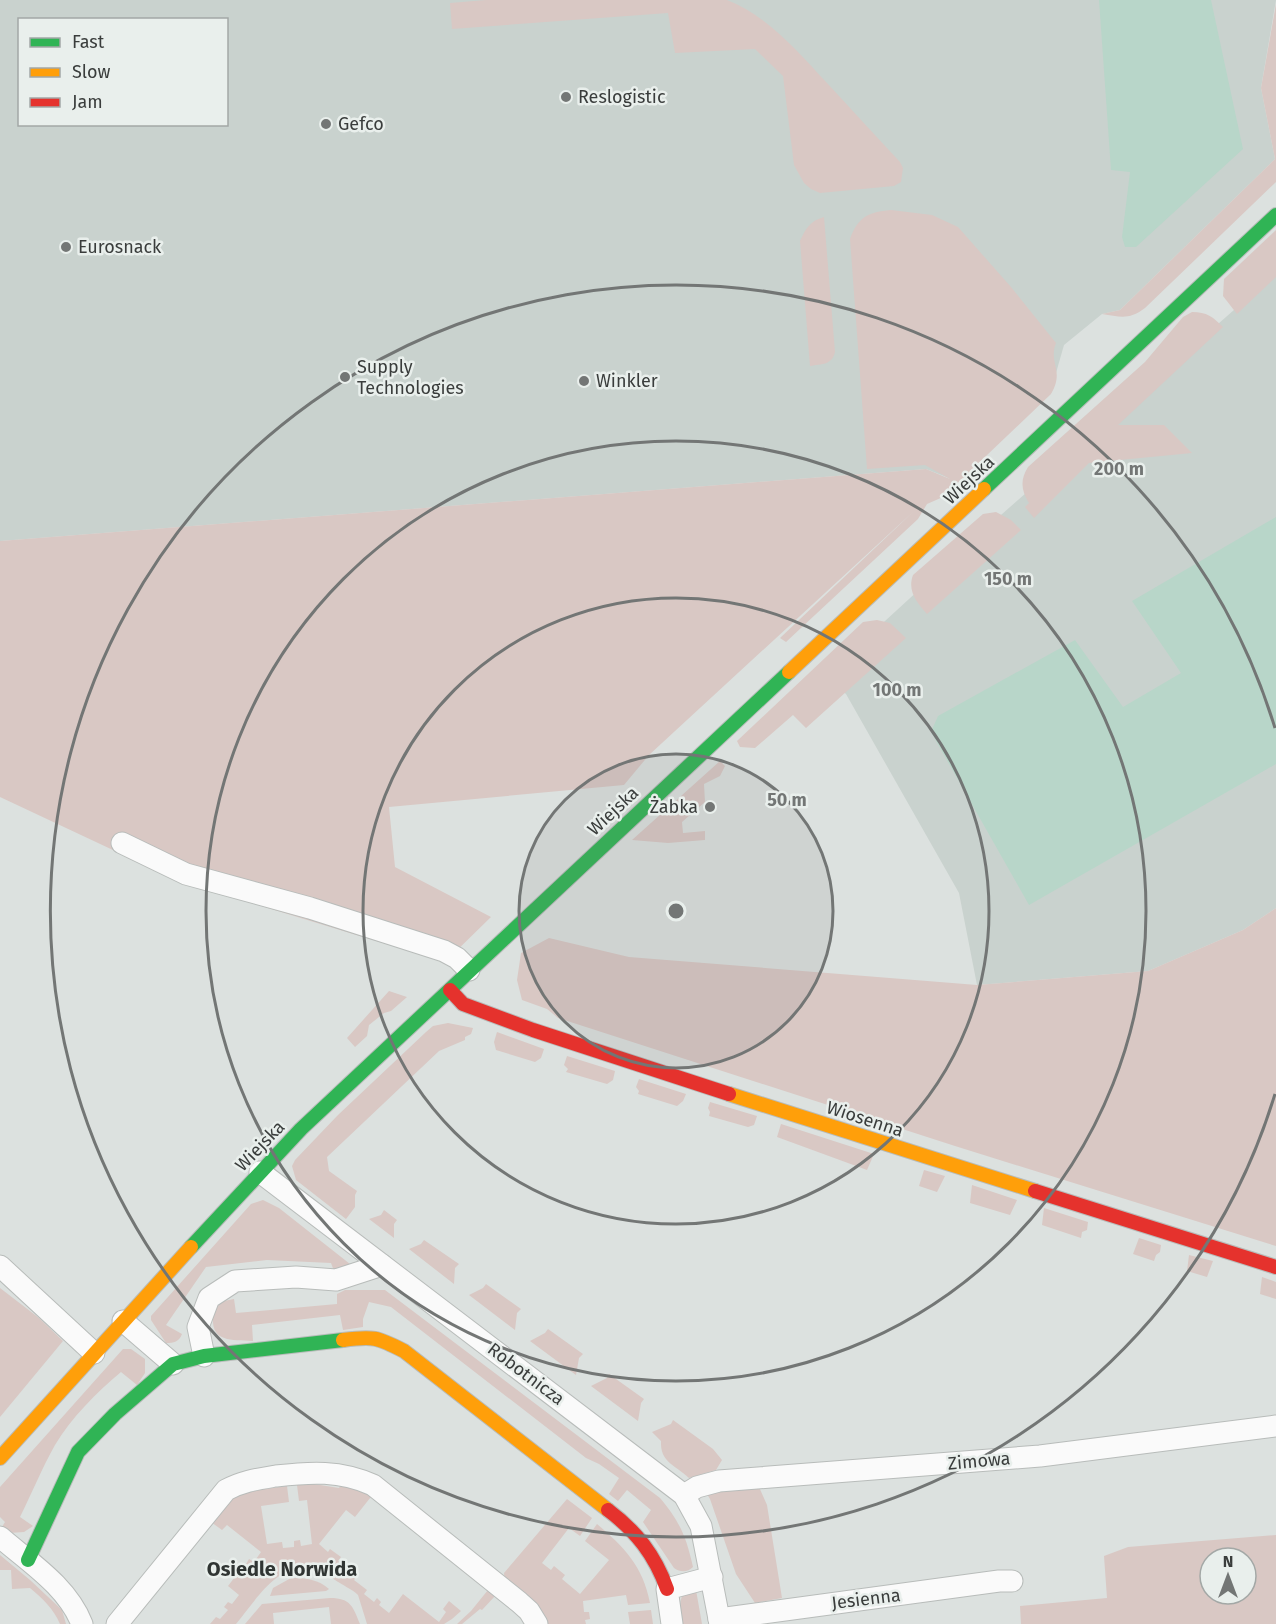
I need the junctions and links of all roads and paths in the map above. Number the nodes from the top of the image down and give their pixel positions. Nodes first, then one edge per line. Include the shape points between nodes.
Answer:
1 (1276, 215) edge
2 (122, 843) dead end
3 (470, 970) junction
4 (450, 990) junction
5 (260, 1172) junction
6 (382, 1265) junction
7 (0, 1266) edge
8 (1276, 1267) edge
9 (123, 1321) junction
10 (94, 1353) junction
11 (204, 1356) junction
12 (172, 1364) junction
13 (1276, 1426) edge
14 (0, 1458) edge
15 (684, 1495) junction
16 (0, 1537) edge
17 (28, 1560) junction
18 (712, 1577) junction
19 (1012, 1581) dead end
20 (667, 1589) junction
21 (720, 1622) edge
22 (82, 1624) edge
23 (117, 1624) edge
24 (537, 1624) edge
25 (672, 1624) edge

1 - 3 street, Wiejska
2 - 3 street via 186,874 444,951
3 - 4 street, Wiejska
4 - 5 street, Wiejska
4 - 8 street, Wiosenna via 463,1004 533,1030
5 - 6 street, Robotnicza
5 - 9 street, Wiejska
6 - 11 street via 336,1280 296,1277 235,1281 209,1298 198,1327
6 - 15 street, Robotnicza
7 - 10 street
9 - 10 street, Wiejska
9 - 12 street
10 - 14 street, Wiejska
11 - 12 street
11 - 20 street via 346,1338 391,1343 627,1524 658,1565
12 - 17 street via 78,1452
13 - 15 street, Zimowa via 1040,1456 719,1481
15 - 18 street, Robotnicza via 701,1526
16 - 17 street
17 - 22 street via 57,1586
18 - 20 street
18 - 21 street, Robotnicza
19 - 21 street, Jesienna via 795,1607
20 - 25 street
23 - 24 street via 226,1490 253,1480 310,1472 336,1473 373,1485 519,1602

